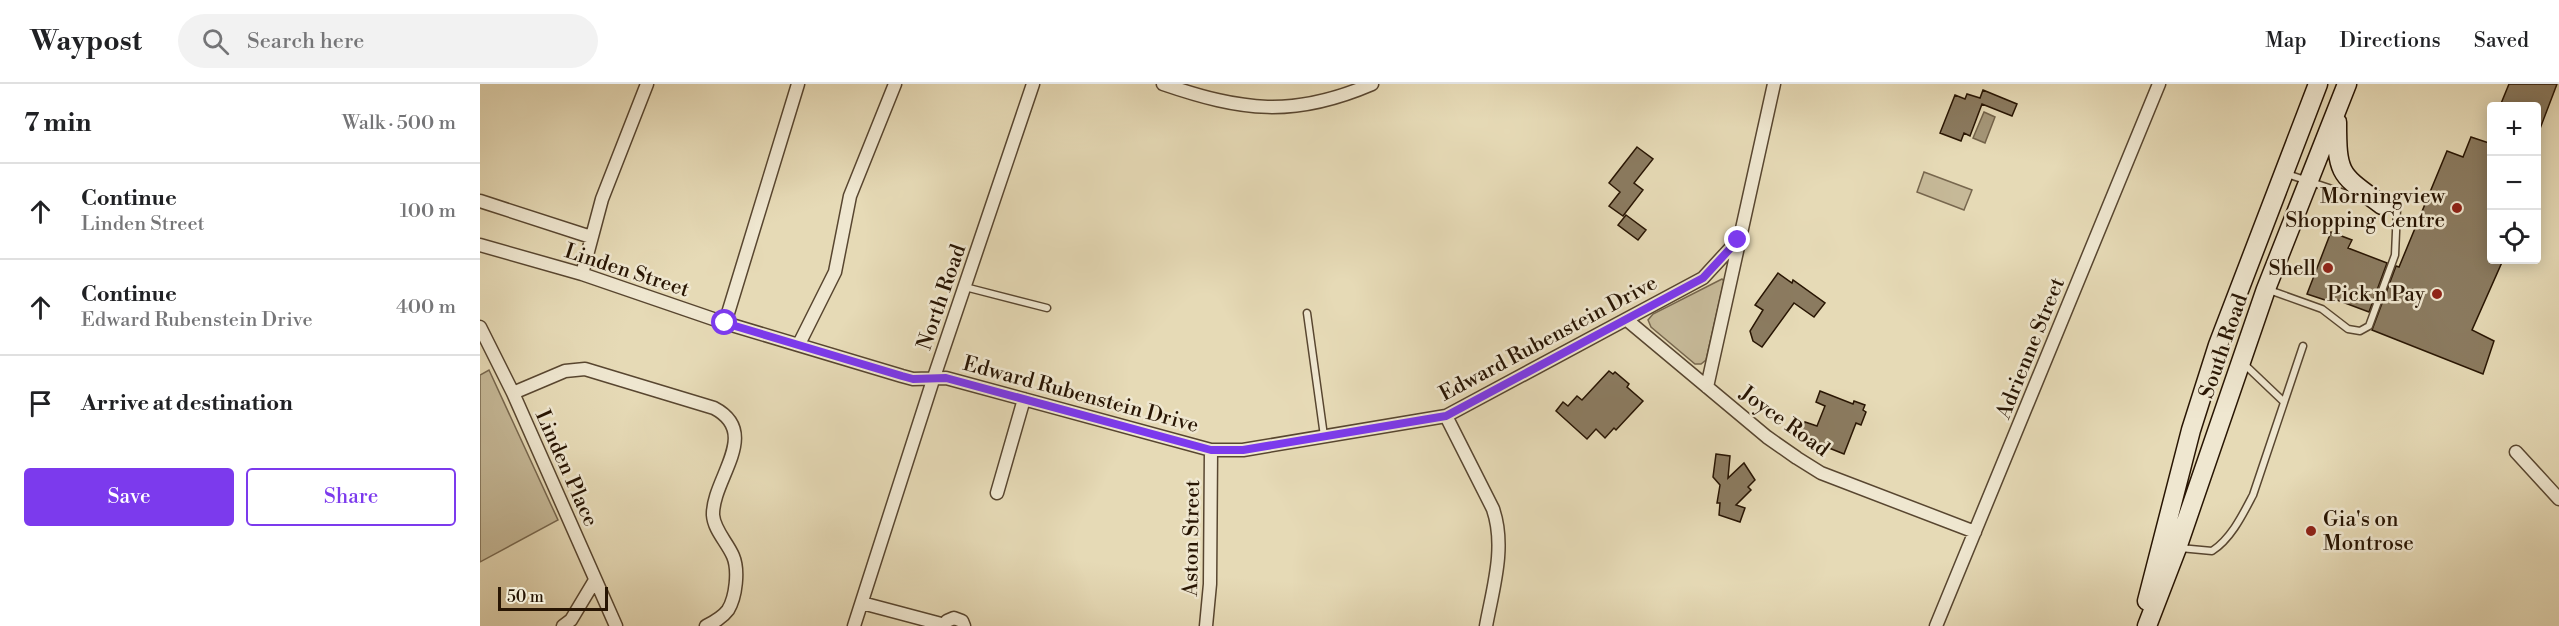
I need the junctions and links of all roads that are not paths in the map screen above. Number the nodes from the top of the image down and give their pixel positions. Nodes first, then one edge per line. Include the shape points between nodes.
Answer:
1 (647, 84) edge
2 (798, 84) edge
3 (896, 84) edge
4 (1033, 84) edge
5 (1163, 84) edge
6 (1372, 84) edge
7 (1774, 84) edge
8 (2159, 84) edge
9 (2318, 84) edge
10 (2347, 84) edge
11 (1192, 89) edge
12 (2337, 111) junction
13 (2283, 173) junction
14 (2309, 181) junction
15 (480, 201) edge
16 (2382, 205) junction
17 (591, 237) junction
18 (1738, 240) junction
19 (480, 245) edge
20 (582, 274) junction
21 (964, 287) junction
22 (2266, 289) junction
23 (1047, 308) dead end
24 (1307, 314) dead end
25 (1627, 320) junction
26 (725, 323) junction
27 (480, 327) edge
28 (799, 345) junction
29 (2303, 346) dead end
30 (2241, 361) junction
31 (934, 377) junction
32 (1707, 387) junction
33 (513, 393) junction
34 (1024, 399) junction
35 (2284, 402) junction
36 (1446, 416) junction
37 (1324, 437) junction
38 (1211, 450) junction
39 (2516, 452) dead end
40 (997, 493) dead end
41 (2559, 499) edge
42 (1975, 532) junction
43 (2177, 548) junction
44 (596, 580) junction
45 (862, 603) junction
46 (563, 626) edge
47 (616, 626) edge
48 (706, 626) edge
49 (854, 626) edge
50 (945, 626) edge
51 (964, 626) edge
52 (1206, 626) edge
53 (1486, 626) edge
54 (1936, 626) edge
55 (2140, 626) edge
56 (2147, 626) edge

1 - 17 street
2 - 26 street
3 - 28 street via 852,188 836,272
4 - 21 street, North Road
5 - 11 street
6 - 11 street via 1321,103 1263,108 1238,106
7 - 18 street, Edward Rubenstein Drive
8 - 42 street, Adrienne Street
9 - 13 street, South Road
10 - 12 street, South Road
12 - 14 street, South Road
12 - 16 street via 2337,158 2342,169 2348,180
13 - 14 lane
13 - 55 street, South Road via 2197,409
14 - 16 lane
14 - 22 street, South Road
15 - 17 street
16 - 22 lane via 2397,209 2397,245 2369,326 2360,331 2348,329 2322,309
17 - 20 street
18 - 25 street, Edward Rubenstein Drive via 1703,278
18 - 32 street, Edward Rubenstein Drive
19 - 20 street, Linden Street
20 - 26 street, Linden Street
21 - 23 lane
21 - 31 street, North Road
22 - 30 street, South Road
24 - 37 lane
25 - 32 street, Joyce Road
25 - 36 street, Edward Rubenstein Drive
26 - 28 street, Linden Street
27 - 33 street, Linden Place
28 - 31 street, Linden Street via 913,379
29 - 35 lane
30 - 35 lane
30 - 43 street, South Road
31 - 34 street, Edward Rubenstein Drive
31 - 45 street, North Road
32 - 42 street, Joyce Road via 1767,437 1821,472
33 - 44 street, Linden Place
33 - 48 street via 565,371 585,369 725,414 735,434 735,450 717,490 713,514 736,572 728,609
34 - 38 street, Edward Rubenstein Drive
34 - 40 street
35 - 43 lane via 2253,495 2226,539 2212,551
36 - 37 street, Edward Rubenstein Drive
36 - 53 street via 1498,526 1500,543
37 - 38 street, Edward Rubenstein Drive via 1243,450
38 - 52 street, Aston Street
39 - 41 street
42 - 54 street, Adrienne Street
43 - 56 street, South Road
44 - 46 street via 571,620
44 - 47 street, Linden Place
45 - 49 street, North Road
45 - 50 street
50 - 51 street via 950,618 962,621

